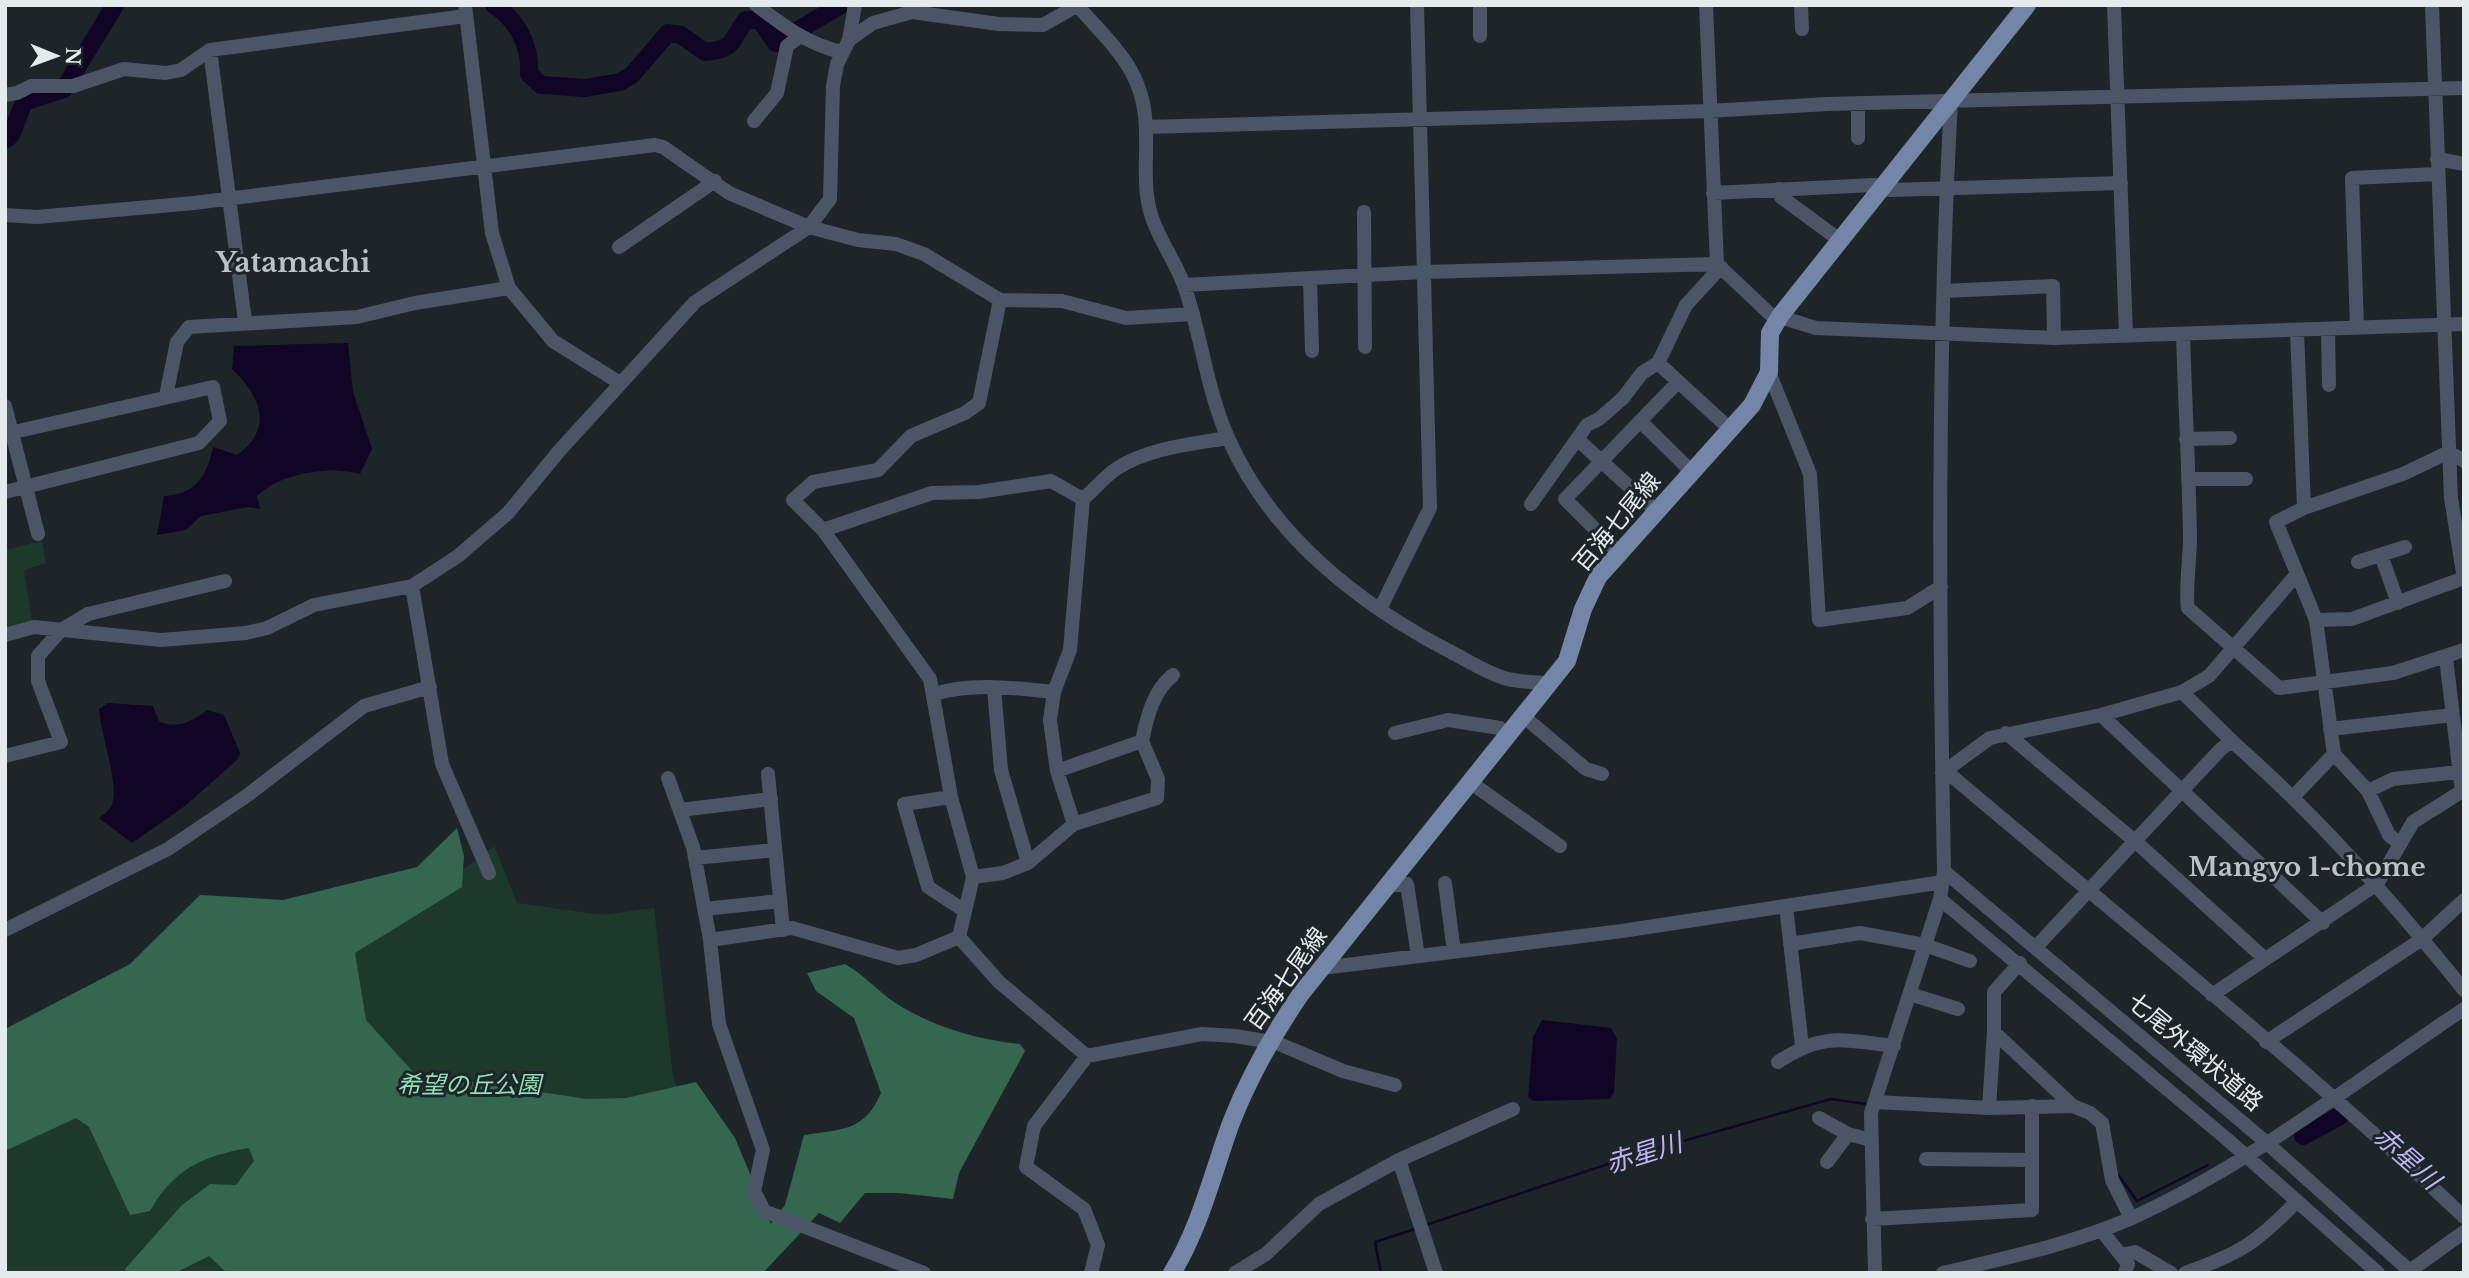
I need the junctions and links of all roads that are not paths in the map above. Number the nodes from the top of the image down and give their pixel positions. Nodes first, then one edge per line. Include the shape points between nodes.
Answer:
1 (756, 5) edge
2 (855, 5) edge
3 (1078, 5) edge
4 (1418, 5) edge
5 (1480, 5) edge
6 (1706, 5) edge
7 (1801, 5) edge
8 (2027, 5) edge
9 (2114, 5) edge
10 (2432, 5) edge
11 (465, 10) edge
12 (1802, 29) dead end
13 (795, 34) junction
14 (1480, 36) dead end
15 (845, 46) junction
16 (210, 50) junction
17 (2435, 89) junction
18 (2464, 89) edge
19 (5, 95) edge
20 (2118, 99) junction
21 (1951, 102) junction
22 (1857, 104) junction
23 (1709, 111) junction
24 (1419, 119) junction
25 (754, 121) dead end
26 (1146, 127) junction
27 (1858, 138) dead end
28 (2437, 159) junction
29 (484, 165) junction
30 (2462, 165) edge
31 (2437, 174) junction
32 (715, 181) junction
33 (2121, 183) junction
34 (1884, 187) junction
35 (1779, 189) junction
36 (1947, 189) junction
37 (1713, 193) junction
38 (229, 198) junction
39 (1364, 212) dead end
40 (5, 215) edge
41 (809, 227) junction
42 (1840, 241) junction
43 (619, 247) dead end
44 (1719, 265) junction
45 (1423, 272) junction
46 (1365, 276) junction
47 (1310, 279) junction
48 (1184, 285) junction
49 (509, 288) junction
50 (1944, 291) junction
51 (1000, 300) junction
52 (1193, 314) junction
53 (1780, 316) junction
54 (245, 321) junction
55 (2464, 324) edge
56 (2442, 326) junction
57 (2357, 328) junction
58 (2328, 329) junction
59 (2297, 330) junction
60 (1944, 331) junction
61 (2183, 334) junction
62 (2126, 335) junction
63 (2054, 338) junction
64 (1365, 347) dead end
65 (1312, 351) dead end
66 (1658, 363) junction
67 (1769, 372) junction
68 (1678, 382) junction
69 (620, 383) junction
70 (2329, 386) dead end
71 (166, 396) junction
72 (5, 406) edge
73 (1640, 421) junction
74 (1731, 430) junction
75 (8, 433) edge
76 (1228, 438) junction
77 (2230, 438) dead end
78 (1577, 439) junction
79 (2186, 439) junction
80 (2449, 452) junction
81 (1602, 461) junction
82 (2464, 461) edge
83 (1692, 472) junction
84 (2188, 479) junction
85 (2246, 479) dead end
86 (26, 486) junction
87 (5, 492) edge
88 (1083, 499) junction
89 (1531, 504) dead end
90 (2304, 508) junction
91 (1656, 511) junction
92 (823, 530) junction
93 (38, 534) dead end
94 (2404, 547) dead end
95 (1618, 552) junction
96 (2381, 555) junction
97 (2358, 562) dead end
98 (2297, 574) junction
99 (2464, 578) edge
100 (225, 581) dead end
101 (412, 586) junction
102 (1941, 587) junction
103 (2398, 603) junction
104 (1380, 608) junction
105 (2316, 621) junction
106 (61, 631) junction
107 (5, 635) edge
108 (2233, 648) junction
109 (2463, 651) edge
110 (2446, 658) junction
111 (1173, 675) dead end
112 (1546, 683) junction
113 (2325, 683) junction
114 (430, 687) junction
115 (993, 688) junction
116 (1054, 692) junction
117 (2182, 692) junction
118 (934, 694) junction
119 (1522, 715) junction
120 (2101, 715) junction
121 (2453, 715) junction
122 (2330, 729) junction
123 (1395, 733) dead end
124 (2006, 733) junction
125 (1506, 737) junction
126 (1142, 741) junction
127 (2235, 744) junction
128 (2334, 754) junction
129 (5, 757) edge
130 (1057, 771) junction
131 (2459, 772) junction
132 (1942, 773) junction
133 (768, 774) dead end
134 (1602, 774) dead end
135 (668, 778) dead end
136 (1470, 782) junction
137 (2183, 790) junction
138 (2368, 791) junction
139 (2463, 791) edge
140 (2294, 796) junction
141 (951, 797) junction
142 (771, 799) junction
143 (680, 810) junction
144 (1074, 824) junction
145 (2136, 842) junction
146 (2400, 844) junction
147 (1560, 846) dead end
148 (775, 850) junction
149 (695, 858) junction
150 (1028, 863) junction
151 (489, 873) dead end
152 (973, 877) junction
153 (1944, 877) junction
154 (1445, 883) dead end
155 (2377, 884) junction
156 (1386, 886) junction
157 (2087, 891) junction
158 (1940, 899) junction
159 (2464, 900) edge
160 (780, 901) junction
161 (1786, 906) junction
162 (704, 909) junction
163 (965, 911) junction
164 (2323, 923) junction
165 (5, 930) edge
166 (783, 930) junction
167 (958, 937) junction
168 (2422, 939) junction
169 (710, 940) junction
170 (1790, 944) junction
171 (1925, 945) junction
172 (2036, 947) junction
173 (1454, 952) junction
174 (1418, 956) junction
175 (2264, 958) junction
176 (1970, 961) dead end
177 (2020, 963) junction
178 (1322, 968) junction
179 (2464, 990) edge
180 (1910, 994) junction
181 (2212, 995) junction
182 (1958, 1009) dead end
183 (2464, 1009) edge
184 (1994, 1032) junction
185 (2266, 1042) junction
186 (1267, 1043) junction
187 (1802, 1046) junction
188 (1894, 1046) junction
189 (1087, 1056) junction
190 (1778, 1062) dead end
191 (1395, 1085) dead end
192 (2331, 1098) junction
193 (1875, 1102) junction
194 (2032, 1106) junction
195 (2073, 1106) junction
196 (1989, 1108) junction
197 (1513, 1110) dead end
198 (1819, 1118) dead end
199 (1848, 1134) junction
200 (1871, 1140) junction
201 (2267, 1143) junction
202 (2246, 1155) junction
203 (1926, 1158) dead end
204 (1399, 1160) junction
205 (2032, 1160) junction
206 (1827, 1162) dead end
207 (2297, 1201) junction
208 (2464, 1217) edge
209 (2131, 1218) junction
210 (1872, 1219) junction
211 (2101, 1230) junction
212 (2464, 1232) edge
213 (2122, 1255) junction
214 (2410, 1272) edge
215 (924, 1273) edge
216 (1091, 1273) edge
217 (1172, 1273) edge
218 (1235, 1273) edge
219 (1436, 1273) edge
220 (1875, 1273) edge
221 (1943, 1273) edge
222 (2125, 1273) edge
223 (2171, 1273) edge
224 (2185, 1273) edge
225 (2378, 1273) edge

1 - 13 street
2 - 15 street
3 - 15 street via 1043,25 912,12 873,23
3 - 26 street via 1127,60 1141,94
4 - 24 street
5 - 14 street
6 - 23 street
7 - 12 street
8 - 21 main road, 百海七尾線
9 - 20 street
10 - 17 street
11 - 16 street
11 - 29 street
13 - 15 street via 821,47
13 - 25 street via 777,93
15 - 41 street via 833,86 830,200
16 - 19 street via 181,70 166,74 124,69
16 - 38 street
17 - 18 street
17 - 20 street
17 - 28 street
20 - 21 street
20 - 33 street
21 - 22 street
21 - 34 main road, 百海七尾線
21 - 36 street
22 - 23 street
22 - 27 street
23 - 24 street
23 - 37 street
24 - 26 street
24 - 45 street
26 - 48 street via 1150,210
28 - 30 street
28 - 31 street
29 - 32 street via 655,145
29 - 38 street
29 - 49 street via 492,233
31 - 56 street
31 - 57 street via 2352,178
32 - 41 street via 729,193
32 - 43 street
33 - 36 street
33 - 62 street
34 - 35 street
34 - 36 street
34 - 42 main road, 百海七尾線
35 - 37 street
35 - 42 street via 1781,197
36 - 50 street
37 - 44 street
38 - 40 street via 37,217
38 - 54 street
39 - 46 street
41 - 51 street via 924,254
41 - 69 street via 695,302
42 - 53 main road, 百海七尾線
44 - 45 street
44 - 53 street via 1770,314
44 - 66 street via 1686,305
45 - 46 street
45 - 104 street via 1430,508
46 - 47 street
46 - 64 street
47 - 48 street
47 - 65 street
48 - 52 street
49 - 54 street via 357,317
49 - 69 street via 553,341
50 - 60 street
50 - 63 street via 2053,286
51 - 52 street via 1062,301 1126,317
51 - 92 street via 979,403 911,436 878,470 813,482 793,500
52 - 76 street
53 - 60 street via 1816,328
53 - 67 main road, 百海七尾線 via 1770,333
54 - 71 street via 189,327 177,342
55 - 56 street
56 - 57 street
56 - 80 street
57 - 58 street
58 - 59 street
58 - 70 street
59 - 61 street
59 - 90 street
60 - 63 street
60 - 102 street
61 - 62 street
61 - 79 street
62 - 63 street
66 - 68 street
66 - 78 street via 1642,373 1623,398 1587,425
67 - 74 main road, 百海七尾線 via 1752,405
67 - 102 street via 1810,474 1819,620 1907,608
68 - 73 street
68 - 74 street
69 - 101 street via 508,513 458,556
71 - 75 street
71 - 86 street via 213,387 220,421 200,443
72 - 75 street
73 - 81 street
73 - 83 street
74 - 83 main road, 百海七尾線
75 - 86 street
76 - 88 street via 1131,461
76 - 104 street via 1299,541 1333,576
77 - 79 street
78 - 81 street
78 - 89 street
79 - 84 street
80 - 82 street
80 - 90 street via 2403,474
80 - 99 street
81 - 91 street
81 - 95 street via 1566,499
83 - 91 main road, 百海七尾線
84 - 85 street
84 - 108 street via 2189,583 2185,599 2188,608
86 - 87 street
86 - 93 street
88 - 92 street via 1051,481 979,492 932,493
88 - 116 street via 1070,650
90 - 98 street via 2276,522
91 - 95 main road, 百海七尾線
92 - 118 street via 930,679
94 - 96 street
95 - 112 main road, 百海七尾線 via 1593,588 1567,661
96 - 97 street
96 - 103 street
98 - 105 street
98 - 108 street
99 - 103 street
100 - 106 street via 88,614
101 - 106 street via 314,605 246,633 161,640
101 - 114 street
102 - 132 street
103 - 105 street via 2352,619
104 - 112 street via 1490,672
105 - 113 street
106 - 107 street via 34,627
106 - 129 street via 38,656 38,681 61,742
108 - 113 street via 2279,688
108 - 117 street via 2209,676
109 - 110 street
110 - 113 street via 2393,673
110 - 121 street
111 - 126 street via 1164,682 1149,712
112 - 119 main road, 百海七尾線
113 - 122 street
114 - 151 street via 442,764
114 - 165 street via 364,706 168,849
115 - 116 street
115 - 118 street via 954,688
115 - 150 street via 1000,770
116 - 130 street via 1050,720
117 - 120 street
117 - 127 street
118 - 141 street
119 - 125 main road, 百海七尾線
119 - 134 street via 1586,769
120 - 124 street
120 - 137 street
121 - 122 street
121 - 131 street
122 - 128 street
123 - 125 street via 1448,720 1500,728
124 - 132 street via 1990,738
124 - 145 street
125 - 136 main road, 百海七尾線
126 - 130 street
126 - 144 street via 1158,779 1157,797
127 - 137 street via 2219,751
127 - 140 street
128 - 138 street
128 - 140 street
130 - 144 street
131 - 138 street via 2393,779
131 - 139 street
132 - 153 street
132 - 157 street via 1953,777
133 - 142 street
135 - 143 street
136 - 147 street
136 - 156 main road, 百海七尾線
137 - 145 street
137 - 164 street
138 - 146 street via 2389,835
139 - 146 street via 2413,822
140 - 155 street
141 - 152 street
141 - 163 street via 904,804 928,887
142 - 143 street
142 - 148 street
143 - 149 street
144 - 150 street
145 - 157 street
145 - 175 street
146 - 155 street
148 - 149 street
148 - 160 street
149 - 162 street
150 - 152 street via 1003,873
152 - 163 street
153 - 158 street
153 - 161 street
153 - 172 street, 七尾外環状道路
154 - 173 street
155 - 164 street
155 - 168 street
156 - 174 street via 1407,884
156 - 178 main road, 百海七尾線
157 - 172 street
157 - 181 street
158 - 171 street
158 - 177 street, 七尾外環状道路
159 - 168 street
160 - 162 street
160 - 166 street
161 - 170 street
161 - 173 street
162 - 169 street
163 - 167 street
164 - 175 street
166 - 167 street via 792,928 898,958
166 - 169 street
167 - 189 street via 999,982
168 - 179 street
168 - 185 street
169 - 215 street via 719,1024 762,1150 754,1191 764,1211
170 - 171 street via 1860,933
170 - 187 street
171 - 176 street
171 - 180 street
172 - 201 street, 七尾外環状道路
173 - 174 street
174 - 178 street
175 - 181 street
177 - 184 street via 1994,992
177 - 202 street, 七尾外環状道路
178 - 186 main road, 百海七尾線
180 - 182 street
180 - 188 street
181 - 185 street
183 - 192 street
184 - 195 street
184 - 196 street
185 - 192 street
186 - 189 street via 1202,1034
186 - 191 street
186 - 217 main road, 百海七尾線
187 - 188 street via 1830,1039
187 - 190 street
188 - 193 street
189 - 216 street via 1034,1126 1026,1167 1084,1209 1098,1245
192 - 201 street
192 - 208 street
193 - 196 street
193 - 200 street
194 - 195 street
194 - 196 street
194 - 205 street
195 - 209 street via 2102,1123 2112,1180
197 - 204 street
198 - 199 street
199 - 200 street
199 - 206 street
200 - 210 street
201 - 202 street
201 - 214 street, 七尾外環状道路
202 - 207 street, 七尾外環状道路
202 - 209 street
203 - 205 street
204 - 218 street via 1319,1204 1266,1254
204 - 219 street
205 - 210 street via 2032,1210
207 - 224 street via 2268,1231 2233,1256
207 - 225 street, 七尾外環状道路
209 - 211 street
210 - 220 street
211 - 213 street
211 - 221 street
212 - 214 street
213 - 222 street
213 - 223 street via 2135,1252

